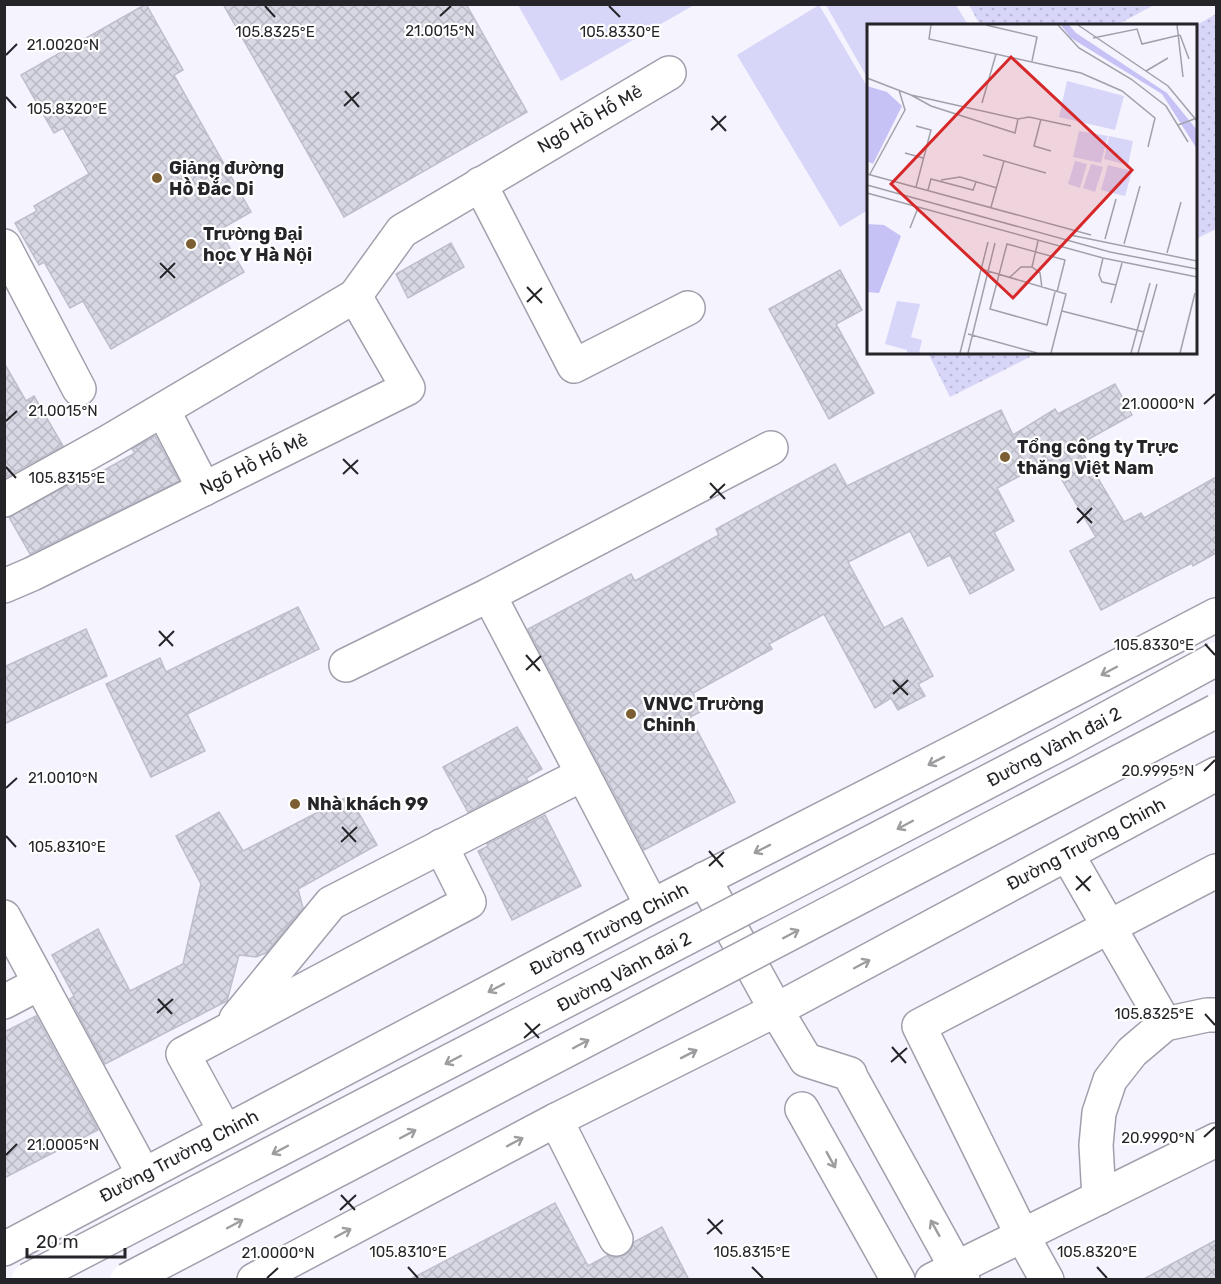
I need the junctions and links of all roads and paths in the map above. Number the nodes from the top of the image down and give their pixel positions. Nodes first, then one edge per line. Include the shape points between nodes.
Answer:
1 (669, 73) dead end
2 (480, 184) junction
3 (4, 246) edge
4 (355, 296) junction
5 (688, 308) dead end
6 (79, 389) dead end
7 (163, 410) junction
8 (771, 448) dead end
9 (204, 489) junction
10 (4, 500) edge
11 (4, 586) edge
12 (489, 595) junction
13 (1216, 615) edge
14 (1216, 659) edge
15 (346, 665) dead end
16 (1216, 711) edge
17 (583, 774) junction
18 (1216, 774) edge
19 (441, 846) junction
20 (1067, 854) junction
21 (1216, 871) edge
22 (704, 879) junction
23 (652, 906) junction
24 (4, 917) edge
25 (1109, 927) junction
26 (40, 983) junction
27 (4, 1002) edge
28 (776, 1010) junction
29 (1216, 1015) edge
30 (1165, 1024) junction
31 (225, 1032) junction
32 (806, 1060) junction
33 (556, 1120) junction
34 (225, 1131) junction
35 (1216, 1140) edge
36 (144, 1175) junction
37 (1099, 1198) junction
38 (1022, 1235) junction
39 (616, 1239) dead end
40 (4, 1249) edge
41 (950, 1276) edge
42 (259, 1278) edge
43 (28, 1280) edge
44 (127, 1280) edge
45 (898, 1280) edge
46 (1047, 1280) edge

1 - 2 main road, Ngõ Hồ Hố Mẻ
2 - 4 main road, Ngõ Hồ Hố Mẻ via 402,231
2 - 5 main road via 574,366
3 - 6 main road
4 - 7 main road, Ngõ Hồ Hố Mẻ
4 - 9 main road, Ngõ Hồ Hố Mẻ via 408,388
7 - 9 main road
7 - 10 main road, Ngõ Hồ Hố Mẻ
8 - 12 main road
9 - 11 main road, Ngõ Hồ Hố Mẻ
12 - 15 main road
12 - 17 main road
13 -> 22 main road, Đường Trường Chinh
14 -> 43 main road, Đường Vành đai 2, bridge via 1041,754
44 -> 16 main road, bridge
17 - 19 main road
17 - 23 main road
18 - 20 main road, Đường Trường Chinh
19 - 31 main road via 331,903
19 - 31 main road via 469,902
20 - 25 main road
28 -> 20 main road, Đường Trường Chinh
21 - 25 main road
22 - 23 main road, Đường Trường Chinh
22 - 28 main road
23 -> 34 main road, Đường Trường Chinh
24 - 26 main road
25 - 30 main road
25 - 38 main road via 919,1026
26 - 27 main road
26 - 36 main road
28 - 32 main road
33 -> 28 main road, Đường Trường Chinh
29 - 30 main road
30 - 37 main road via 1132,1052 1110,1080 1099,1113 1096,1145
31 - 34 main road via 183,1054
41 -> 32 main road via 851,1077
32 -> 45 main road via 801,1105
33 - 39 main road
42 -> 33 main road, Đường Trường Chinh
34 - 36 main road, Đường Trường Chinh
35 - 37 main road
36 - 40 main road, Đường Trường Chinh
37 - 38 main road
38 - 41 main road
38 - 46 main road

